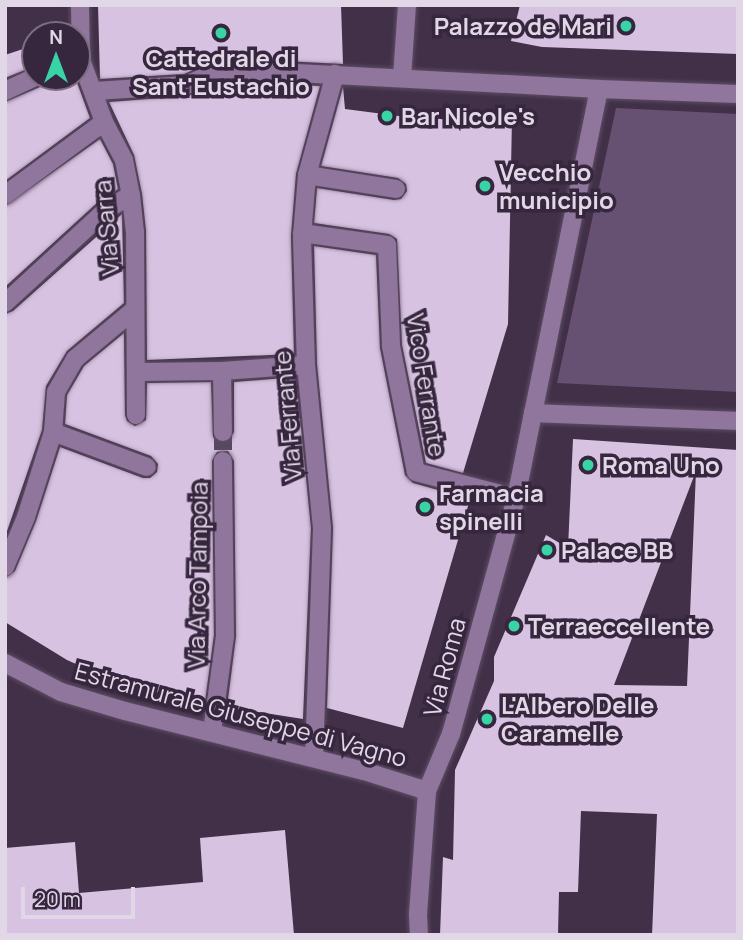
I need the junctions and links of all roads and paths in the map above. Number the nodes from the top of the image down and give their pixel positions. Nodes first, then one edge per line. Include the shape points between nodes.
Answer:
1 (407, 5) edge
2 (335, 74) junction
3 (402, 78) junction
4 (21, 84) edge
5 (91, 84) edge
6 (599, 89) junction
7 (5, 91) edge
8 (95, 92) junction
9 (738, 94) edge
10 (104, 122) junction
11 (307, 175) junction
12 (396, 189) dead end
13 (5, 195) edge
14 (131, 195) junction
15 (302, 233) junction
16 (5, 303) edge
17 (135, 309) junction
18 (306, 365) junction
19 (222, 371) junction
20 (136, 372) junction
21 (533, 413) junction
22 (136, 415) dead end
23 (738, 421) edge
24 (53, 432) junction
25 (223, 432) tunnel mouth
26 (223, 461) tunnel mouth
27 (147, 467) dead end
28 (516, 498) junction
29 (5, 567) edge
30 (5, 663) edge
31 (212, 732) junction
32 (314, 758) junction
33 (427, 791) junction
34 (419, 935) edge

1 - 3 street
2 - 3 street
2 - 8 street via 220,69 187,85
2 - 11 street, Via Ferrante
3 - 6 street
4 - 7 street
5 - 8 street, Via Sarra
6 - 9 street
6 - 21 street, Via Roma
8 - 10 street, Via Sarra
10 - 13 street
10 - 14 street, Via Sarra via 124,160
11 - 12 street
11 - 15 street, Via Ferrante
14 - 16 street via 106,210
14 - 17 street, Via Sarra
15 - 18 street, Via Ferrante
15 - 28 street, Vico Ferrante via 387,245 391,346 416,472
17 - 20 street, Via Sarra
17 - 24 street via 75,359 56,391
18 - 19 street
18 - 32 street, Via Ferrante via 323,528
19 - 20 street
19 - 25 street
20 - 22 street, Via Sarra
21 - 23 street
21 - 28 street, Via Roma
24 - 27 street
24 - 29 street
26 - 31 street, Via Arco Tampoia via 225,636
28 - 33 street, Via Roma via 451,734
30 - 31 street, Estramurale Giuseppe di Vagno via 61,692
31 - 32 street, Estramurale Giuseppe di Vagno
32 - 33 street, Estramurale Giuseppe di Vagno
33 - 34 street, Via Roma

